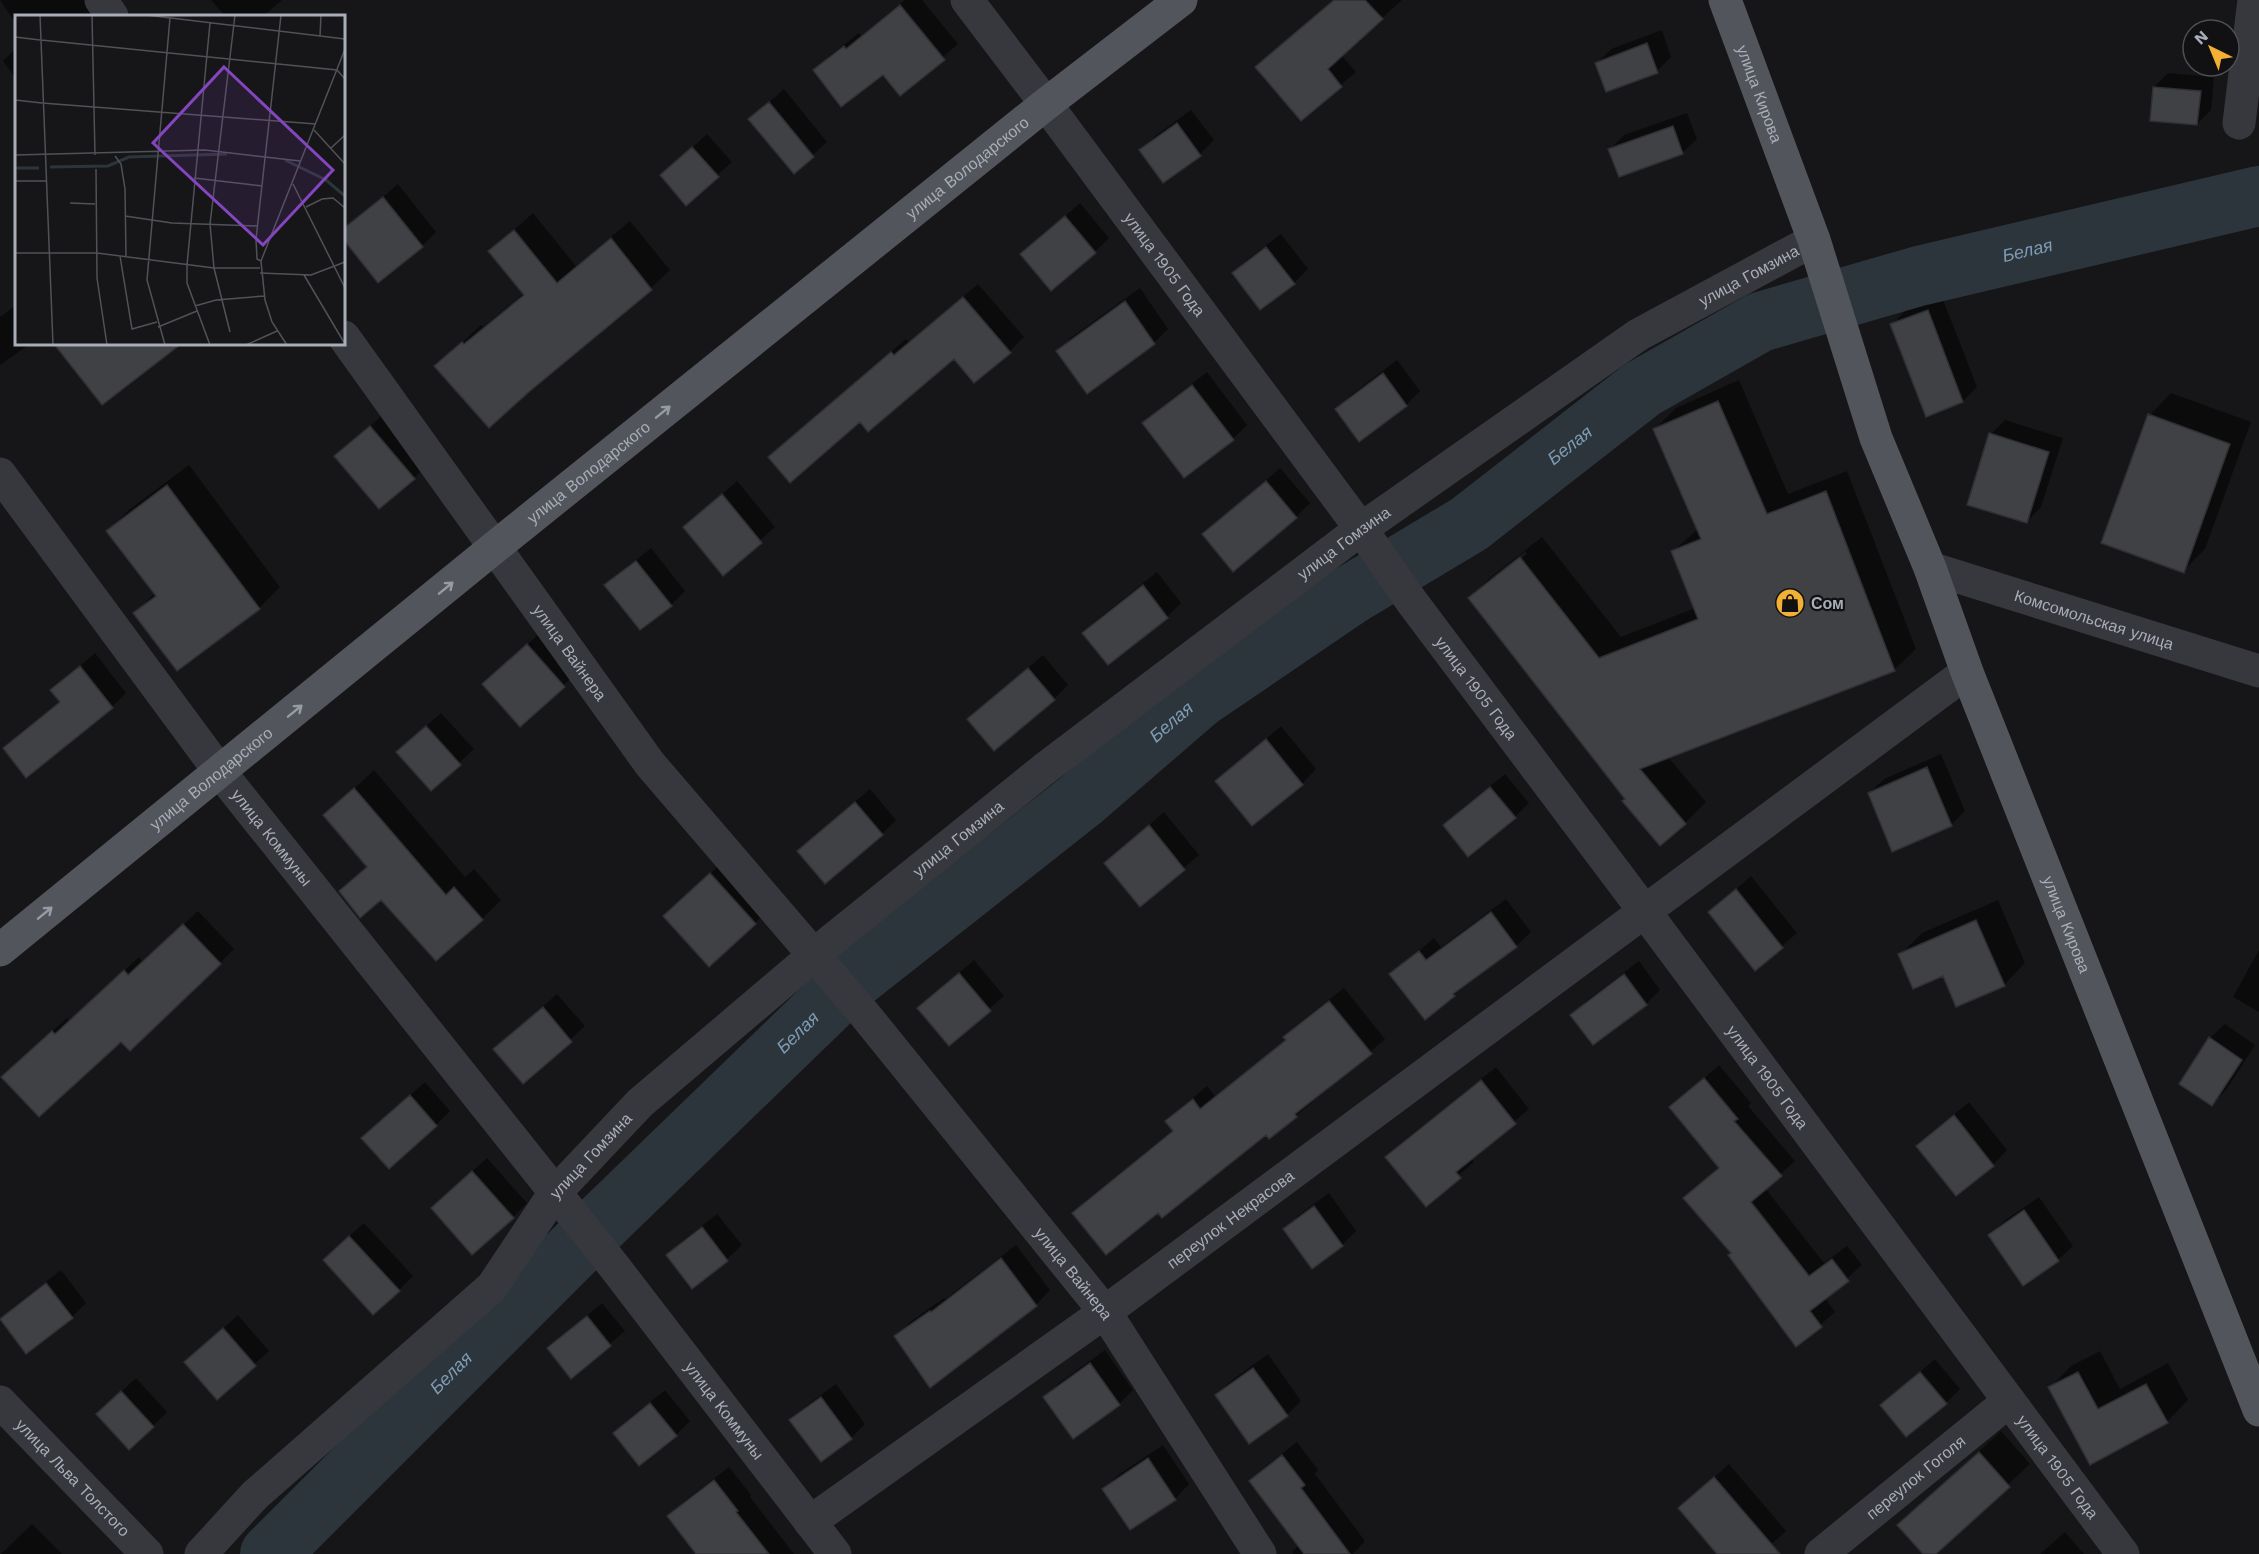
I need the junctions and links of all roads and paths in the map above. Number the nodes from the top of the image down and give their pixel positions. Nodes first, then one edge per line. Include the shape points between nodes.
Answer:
1 (100, 0) edge
2 (967, 0) edge
3 (1181, 0) edge
4 (1725, 0) edge
5 (2254, 0) edge
6 (111, 15) edge
7 (1046, 104) junction
8 (2239, 123) dead end
9 (1814, 240) junction
10 (345, 338) edge
11 (0, 474) edge
12 (1361, 530) junction
13 (495, 547) junction
14 (1930, 568) junction
15 (2259, 671) edge
16 (1966, 672) junction
17 (220, 772) junction
18 (1645, 912) junction
19 (0, 950) edge
20 (814, 955) junction
21 (554, 1194) junction
22 (1105, 1312) junction
23 (2009, 1401) junction
24 (0, 1402) edge
25 (2259, 1410) edge
26 (810, 1521) junction
27 (147, 1554) edge
28 (201, 1554) edge
29 (835, 1554) edge
30 (1260, 1554) edge
31 (1821, 1554) edge
32 (2123, 1554) edge

1 - 6 street
2 - 7 street, улица 1905 Года
3 - 7 main road, улица Володарского
4 - 9 main road, улица Кирова
5 - 8 street
7 - 12 street, улица 1905 Года
13 -> 7 main road, улица Володарского
9 - 12 street, улица Гомзина via 1638,335
9 - 14 main road, улица Кирова via 1876,438
10 - 13 street, улица Вайнера
11 - 17 street, улица Коммуны
12 - 18 street, улица 1905 Года
12 - 20 street, улица Гомзина via 1043,770
17 -> 13 main road, улица Володарского
13 - 20 street, улица Вайнера via 650,764
14 - 15 street, Комсомольская улица
14 - 16 main road, улица Кирова
16 - 18 street, переулок Некрасова
16 - 25 main road, улица Кирова
19 -> 17 main road, улица Володарского
17 - 21 street, улица Коммуны
18 - 22 street, переулок Некрасова
18 - 23 street, улица 1905 Года
20 - 21 street, улица Гомзина via 640,1103
20 - 22 street, улица Вайнера
21 - 26 street, улица Коммуны
21 - 28 street, улица Гомзина via 492,1287 255,1495
22 - 26 street, переулок Некрасова
22 - 30 street, улица Вайнера
23 - 31 street, переулок Гоголя
23 - 32 street, улица 1905 Года
24 - 27 street, улица Льва Толстого
26 - 29 street, улица Коммуны

